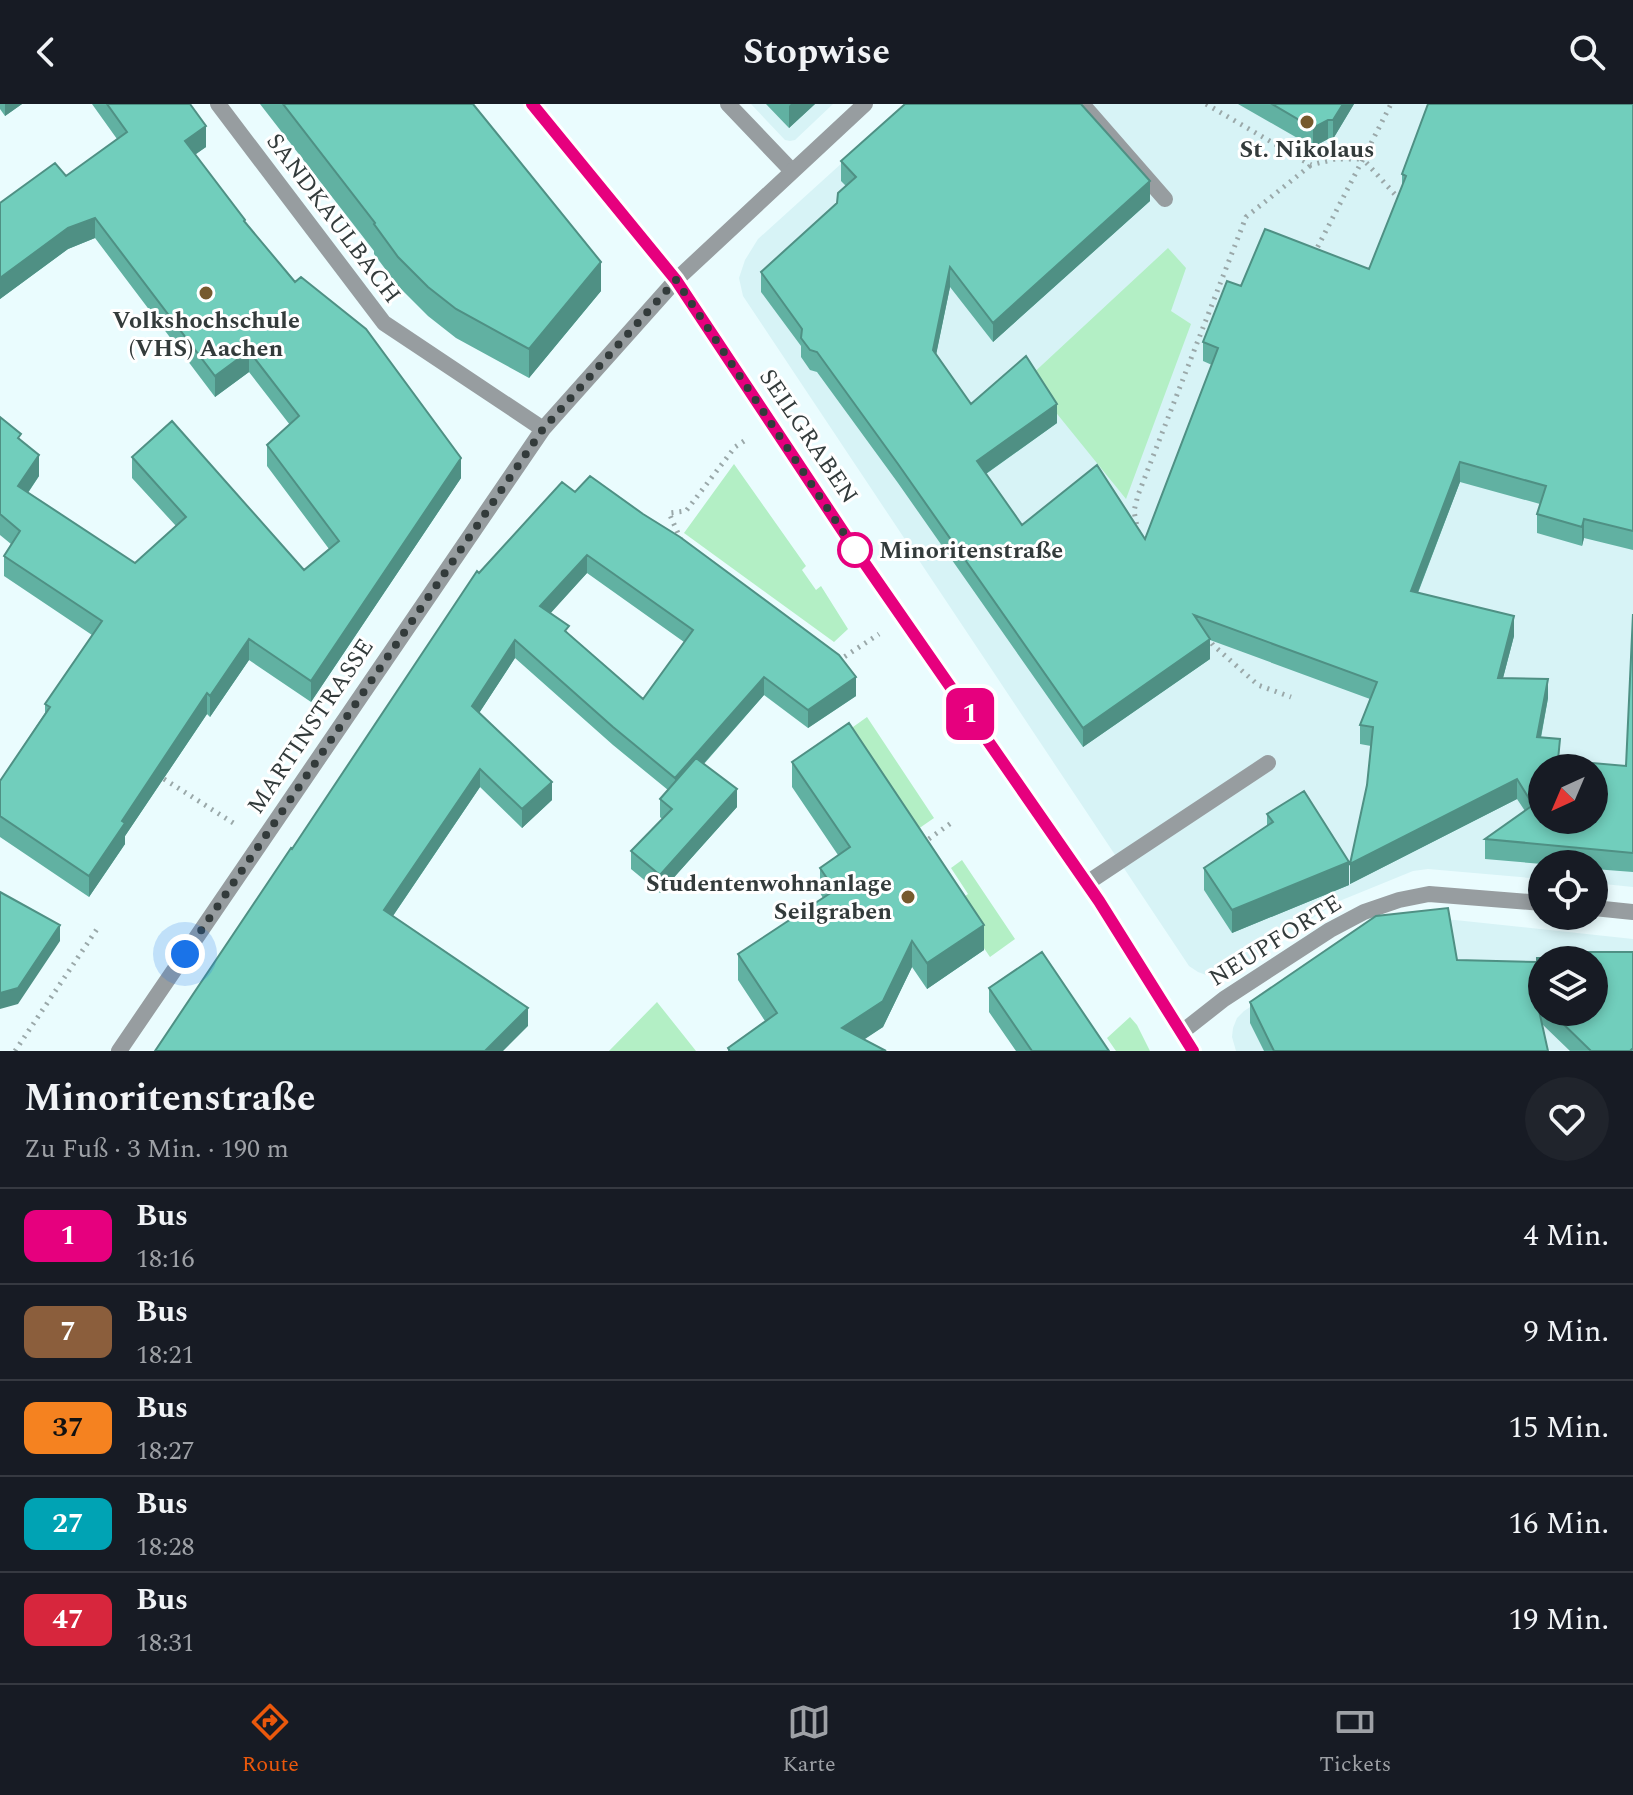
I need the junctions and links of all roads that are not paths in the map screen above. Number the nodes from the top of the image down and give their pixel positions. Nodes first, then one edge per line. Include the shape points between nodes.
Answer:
1 (218, 104) edge
2 (532, 104) edge
3 (728, 104) edge
4 (865, 104) edge
5 (1082, 104) edge
6 (792, 171) junction
7 (1165, 199) dead end
8 (676, 280) junction
9 (543, 429) junction
10 (1268, 763) dead end
11 (1087, 883) junction
12 (1528, 902) edge
13 (1608, 909) edge
14 (1633, 912) edge
15 (1182, 1032) junction
16 (119, 1051) edge
17 (1193, 1051) edge

1 - 9 street, SANDKAULBACH via 384,323
2 - 8 street, SEILGRABEN
3 - 6 street
4 - 6 street
5 - 7 street
6 - 8 street
8 - 9 street
8 - 11 street, SEILGRABEN
9 - 16 street, MARTINSTRASSE
10 - 11 street
11 - 15 street, SEILGRABEN
12 - 15 street, NEUPFORTE via 1429,894 1364,912 1224,999
13 - 14 street
15 - 17 street, SEILGRABEN

